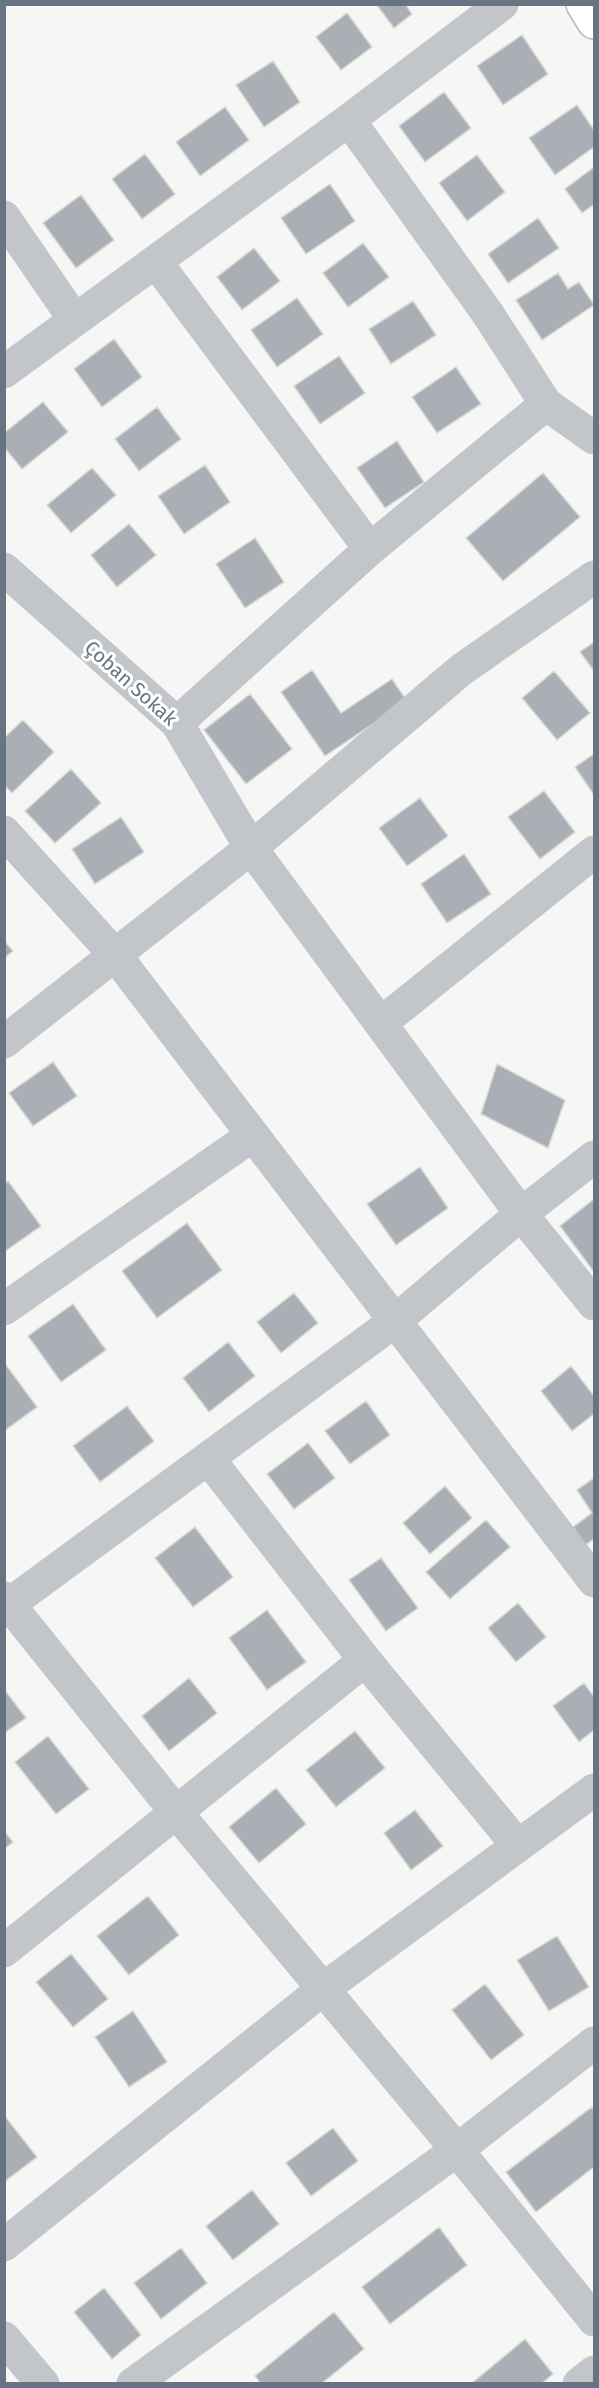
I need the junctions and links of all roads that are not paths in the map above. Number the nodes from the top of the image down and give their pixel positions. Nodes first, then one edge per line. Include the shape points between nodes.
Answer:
1 (502, 4) edge
2 (582, 4) edge
3 (594, 22) edge
4 (350, 120) junction
5 (4, 217) edge
6 (156, 262) junction
7 (74, 319) junction
8 (4, 372) edge
9 (546, 404) junction
10 (594, 438) edge
11 (370, 549) junction
12 (594, 577) edge
13 (10, 586) edge
14 (177, 723) junction
15 (4, 832) edge
16 (250, 848) junction
17 (594, 852) edge
18 (116, 956) junction
19 (381, 1023) junction
20 (4, 1042) edge
21 (253, 1135) junction
22 (594, 1157) edge
23 (521, 1214) junction
24 (594, 1304) edge
25 (4, 1309) edge
26 (395, 1321) junction
27 (208, 1458) junction
28 (594, 1581) edge
29 (6, 1603) edge
30 (365, 1660) junction
31 (594, 1790) edge
32 (176, 1812) junction
33 (518, 1846) junction
34 (4, 1951) edge
35 (324, 1989) junction
36 (589, 2059) edge
37 (456, 2150) junction
38 (4, 2246) edge
39 (594, 2320) edge
40 (4, 2338) edge
41 (594, 2372) edge
42 (43, 2384) edge
43 (133, 2384) edge
44 (579, 2384) edge

1 - 4 street
2 - 3 main road
4 - 6 street
4 - 9 street via 488,314
5 - 7 street
6 - 7 street
6 - 11 street
7 - 8 street
9 - 10 street
9 - 11 street
11 - 14 street
12 - 16 street via 461,670
13 - 14 street, Çoban Sokak
14 - 16 street, Çoban Sokak
15 - 18 street
16 - 18 street
16 - 19 street, Çoban Sokak
17 - 19 street
18 - 20 street
18 - 21 street
19 - 23 street, Çoban Sokak
21 - 25 street
21 - 26 street
22 - 23 street
23 - 24 street, Çoban Sokak
23 - 26 street
26 - 27 street
26 - 28 street
27 - 29 street
27 - 30 street
29 - 32 street
30 - 32 street
30 - 33 street
31 - 33 street
32 - 34 street
32 - 35 street
33 - 35 street
35 - 37 street
35 - 38 street
36 - 37 street
37 - 39 street
37 - 43 street
40 - 42 street
41 - 44 street

